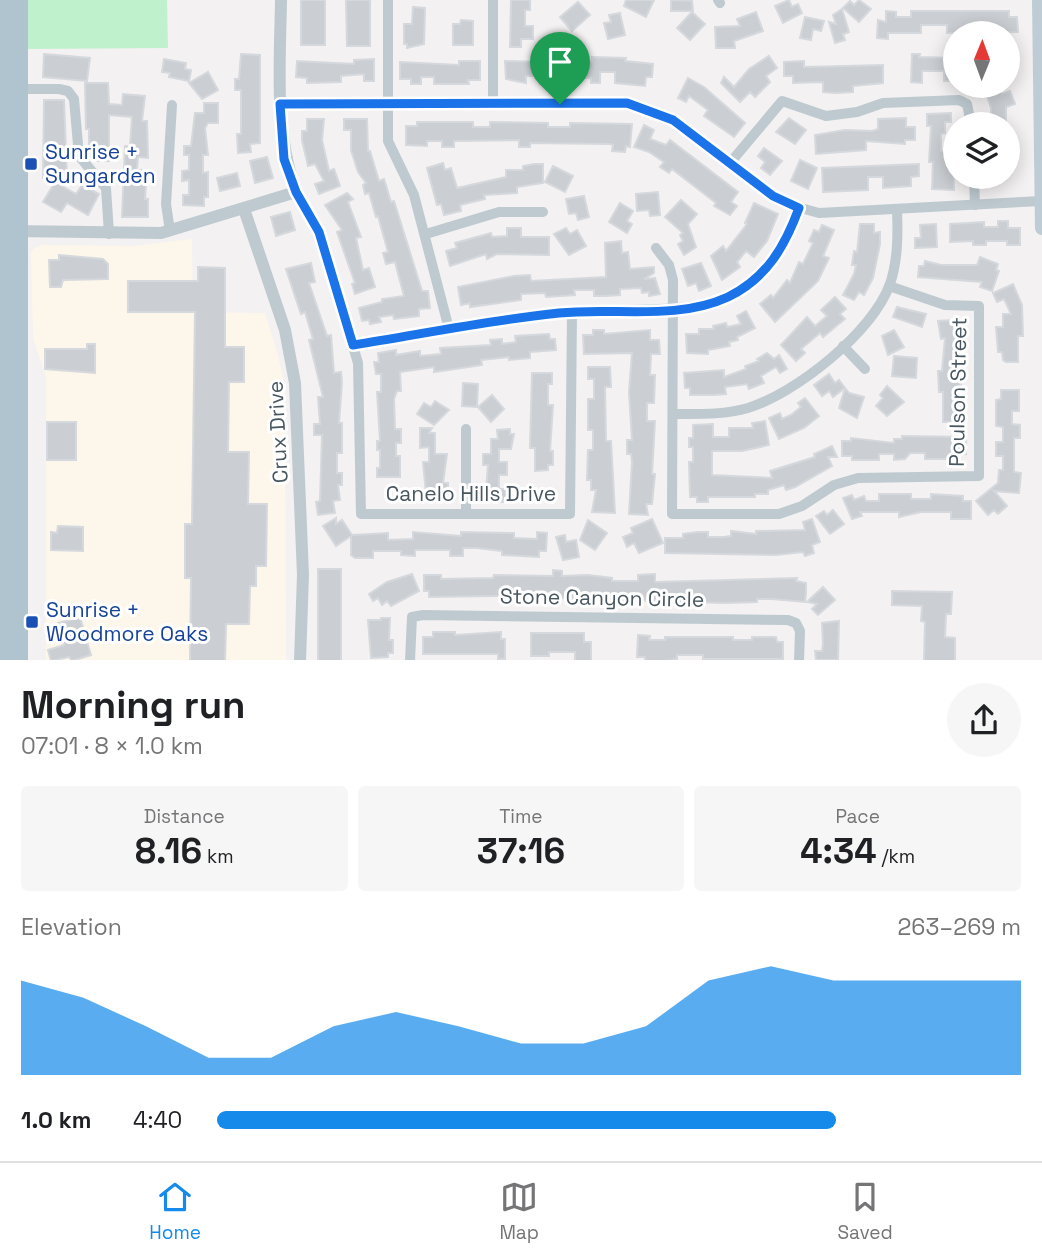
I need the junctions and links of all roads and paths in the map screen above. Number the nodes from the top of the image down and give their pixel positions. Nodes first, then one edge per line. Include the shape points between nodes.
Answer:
1 (5, 0) edge
2 (20, 0) edge
3 (281, 0) edge
4 (388, 0) edge
5 (493, 0) edge
6 (1039, 0) edge
7 (3, 44) edge
8 (20, 89) junction
9 (280, 104) junction
10 (386, 104) junction
11 (493, 104) junction
12 (172, 105) dead end
13 (969, 112) edge
14 (1040, 132) edge
15 (730, 163) junction
16 (974, 189) edge
17 (296, 192) junction
18 (1041, 201) edge
19 (975, 205) junction
20 (799, 208) junction
21 (244, 209) junction
22 (897, 209) junction
23 (544, 212) dead end
24 (1042, 228) edge
25 (9, 231) edge
26 (170, 231) junction
27 (109, 234) junction
28 (426, 234) junction
29 (656, 248) dead end
30 (889, 286) junction
31 (673, 310) junction
32 (572, 312) junction
33 (449, 329) junction
34 (353, 345) junction
35 (842, 346) junction
36 (865, 369) dead end
37 (673, 414) junction
38 (466, 429) dead end
39 (3, 479) edge
40 (466, 513) junction
41 (5, 660) edge
42 (20, 660) edge
43 (300, 660) edge
44 (410, 660) edge
45 (799, 660) edge

1 - 7 main road
2 - 8 main road
3 - 9 street, Canelo Hills Drive
4 - 10 street
5 - 11 street
6 - 14 main road
7 - 25 main road
8 - 25 main road
8 - 27 street via 59,89 74,99 79,156 106,188
9 - 10 street
9 - 17 street, Canelo Hills Drive via 284,159
10 - 11 street
10 - 28 street via 388,141 414,195
11 - 15 street via 635,105 673,120
12 - 26 street via 166,204
13 - 15 street via 967,104 959,100 891,102 827,116 782,101
14 - 18 main road
15 - 20 street via 773,196
16 - 19 street
17 - 21 street
17 - 34 street, Canelo Hills Drive via 319,232
18 - 19 street
18 - 24 main road
19 - 22 street
20 - 22 street via 838,214
20 - 31 street via 779,252 753,281 718,301
21 - 26 street
21 - 43 street, Crux Drive via 285,330 295,383 303,575
22 - 30 street via 896,258
23 - 28 street via 499,212
25 - 27 street
25 - 39 main road
25 - 42 main road
26 - 27 street
28 - 33 street
29 - 31 street, Poulson Street via 672,276
30 - 35 street
30 - 37 street, Poulson Street via 945,304 979,306 979,476 858,478 834,485 802,506 779,514 672,514
31 - 32 street
31 - 37 street, Poulson Street
32 - 33 street
32 - 40 street, Canelo Hills Drive via 570,513
33 - 34 street
34 - 40 street, Canelo Hills Drive via 360,379 361,514
35 - 36 street
35 - 37 street via 773,398 731,412
38 - 40 street
39 - 41 main road
44 - 45 street, Stone Canyon Circle via 412,617 423,615 788,620 800,631

